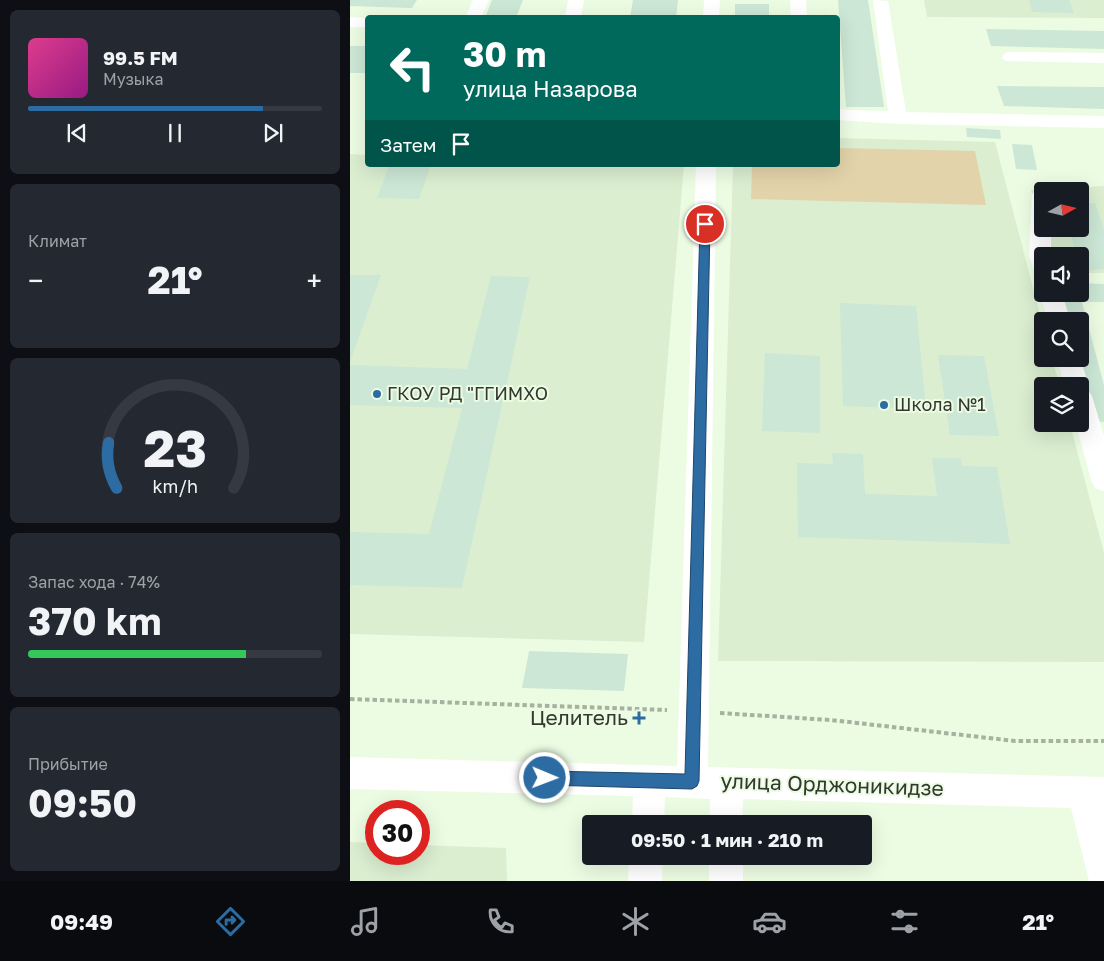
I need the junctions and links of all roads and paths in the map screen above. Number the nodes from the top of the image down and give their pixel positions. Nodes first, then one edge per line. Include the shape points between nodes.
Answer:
1 (481, 0) edge
2 (576, 0) edge
3 (712, 0) edge
4 (798, 0) edge
5 (880, 1) edge
6 (474, 15) edge
7 (574, 15) edge
8 (711, 15) edge
9 (799, 15) edge
10 (350, 22) edge
11 (365, 22) edge
12 (1011, 56) dead end
13 (1104, 58) edge
14 (840, 115) edge
15 (898, 118) junction
16 (1104, 122) edge
17 (706, 167) edge
18 (1089, 416) edge
19 (1098, 437) edge
20 (1104, 480) edge
21 (350, 699) edge
22 (694, 711) junction
23 (1104, 741) edge
24 (350, 773) edge
25 (650, 780) junction
26 (692, 781) junction
27 (726, 782) junction
28 (1093, 793) edge
29 (648, 815) edge
30 (726, 815) edge
31 (646, 865) edge
32 (726, 865) edge
33 (1104, 876) edge
34 (645, 881) edge
35 (726, 881) edge

1 - 6 street
2 - 7 street
3 - 8 street
4 - 9 street
5 - 15 street
10 - 11 street
12 - 13 street
14 - 15 street
15 - 16 street
17 - 22 street
18 - 19 street
19 - 20 street
21 - 22 path
22 - 23 path via 831,720 1015,741
22 - 26 street
24 - 25 street, улица Орджоникидзе
25 - 26 street, улица Орджоникидзе
25 - 29 street
26 - 27 street, улица Орджоникидзе
27 - 28 street, улица Орджоникидзе
27 - 30 street
28 - 33 street
31 - 34 street
32 - 35 street

